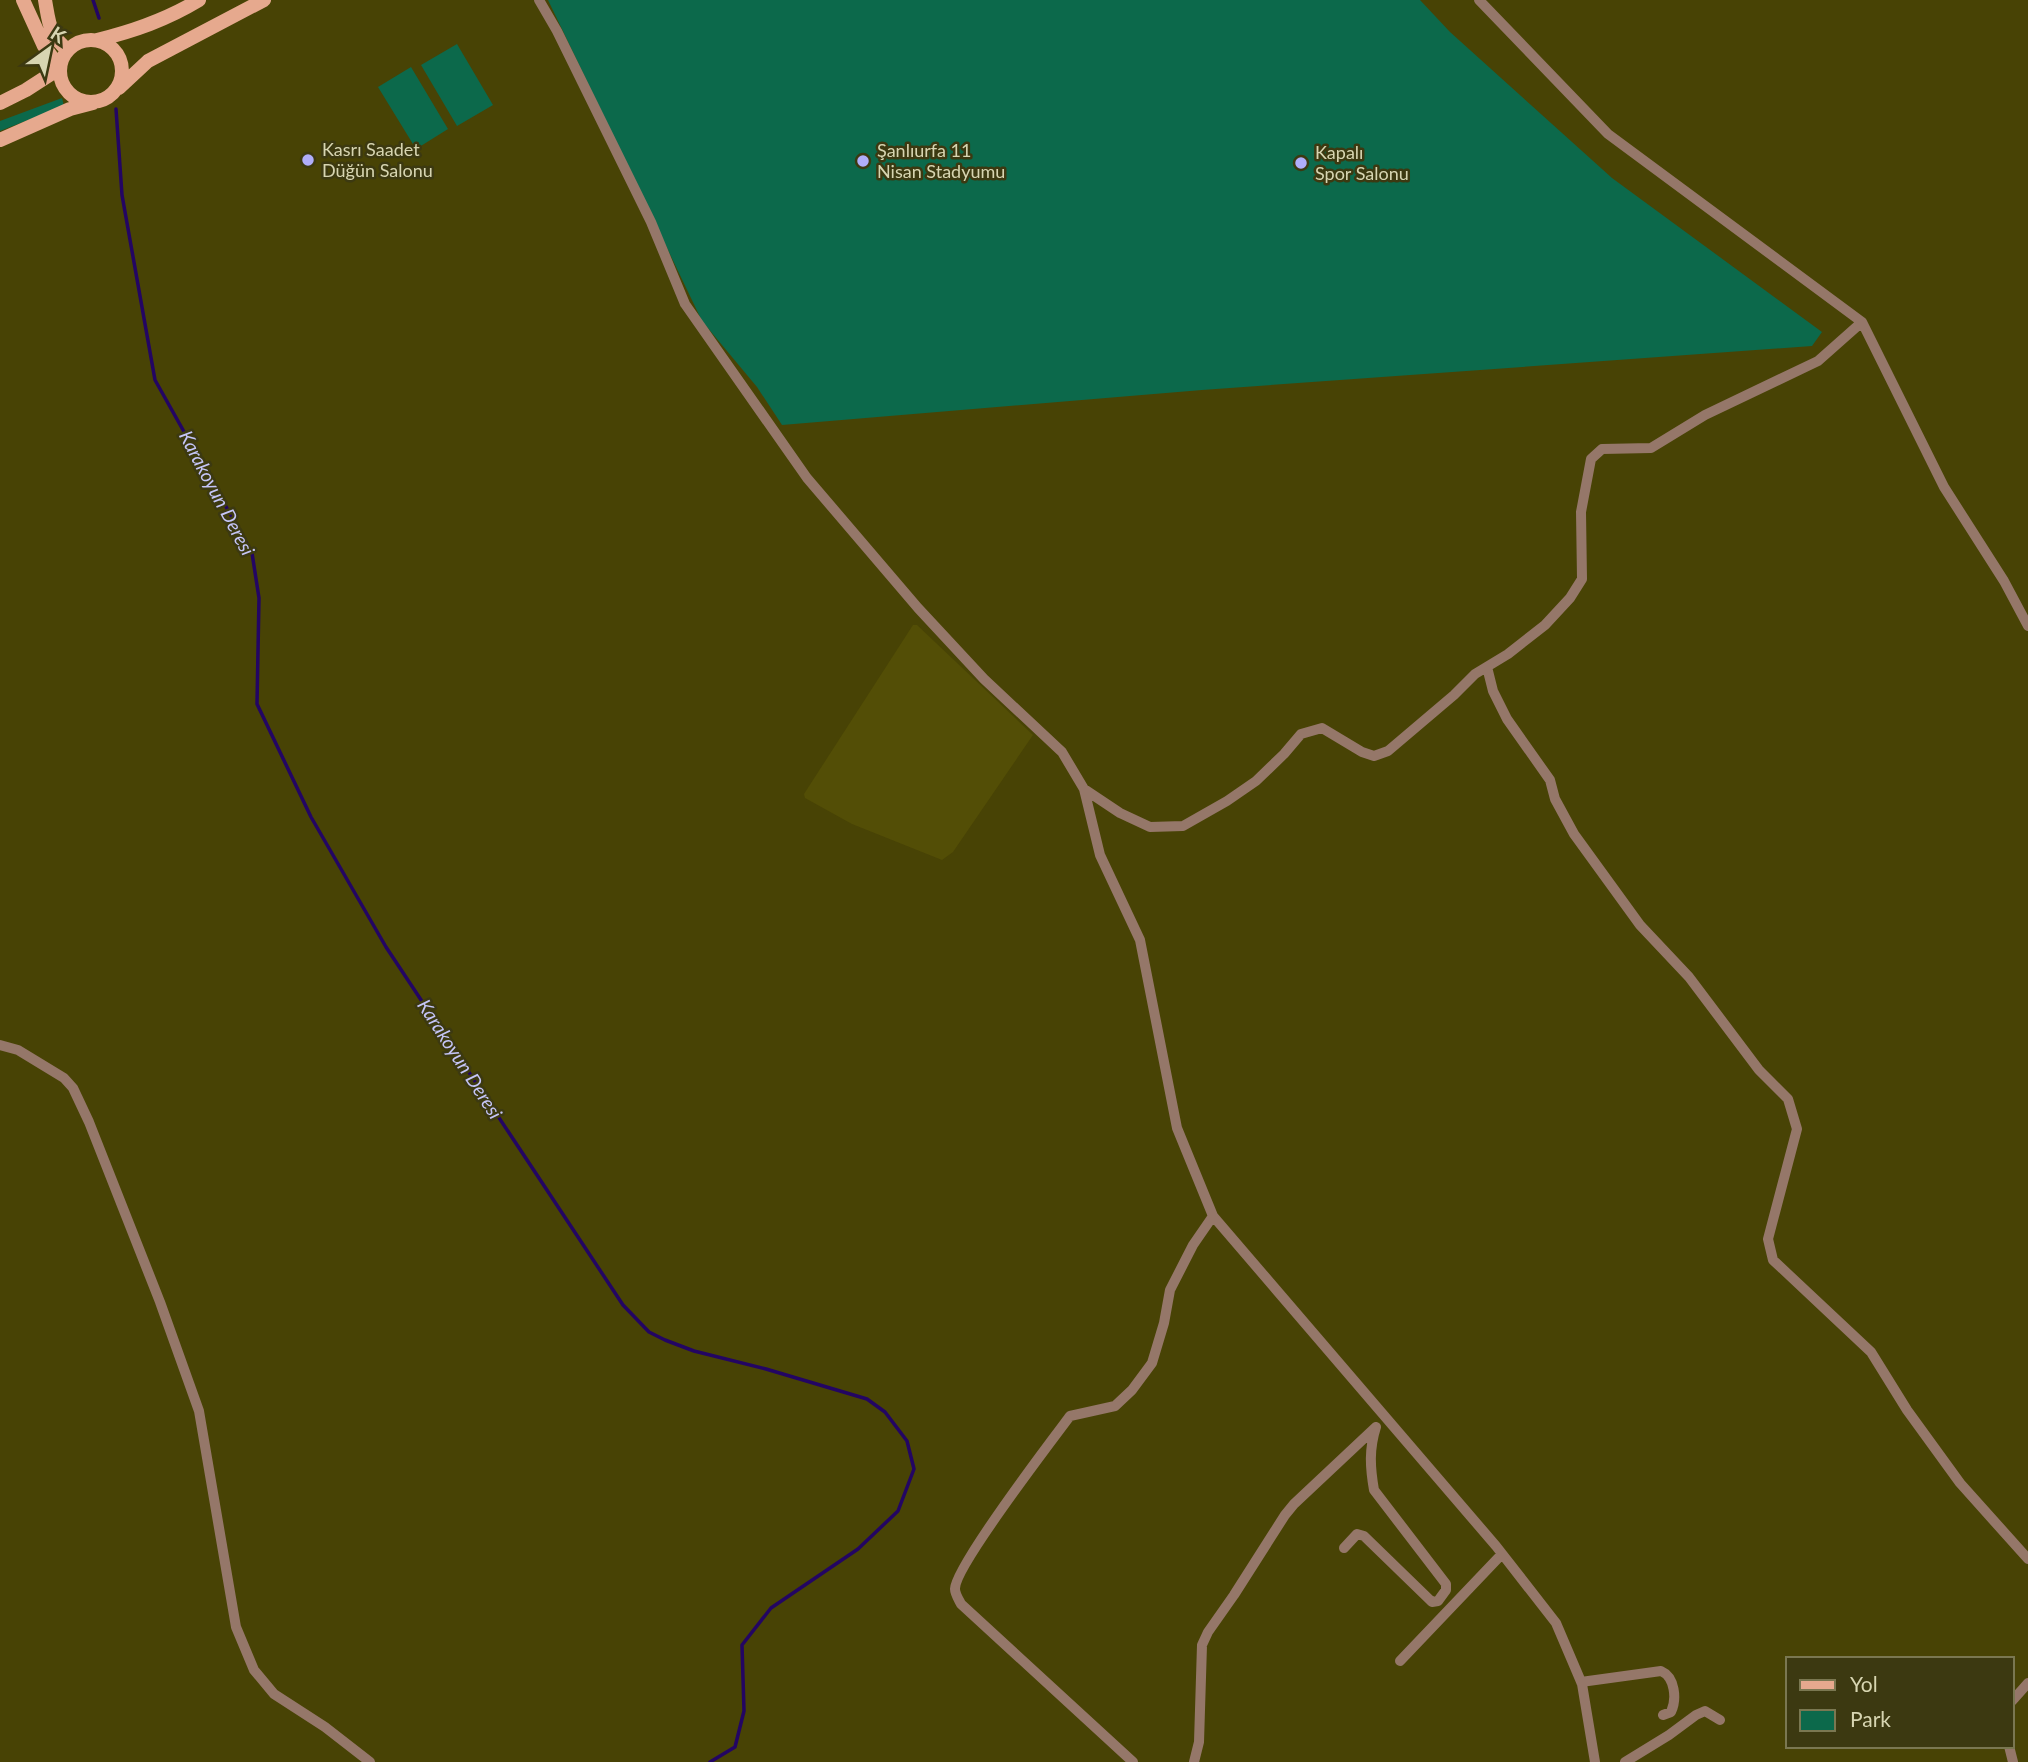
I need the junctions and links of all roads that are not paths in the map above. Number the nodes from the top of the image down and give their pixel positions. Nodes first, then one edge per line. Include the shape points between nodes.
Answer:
1 (23, 0) edge
2 (45, 0) edge
3 (199, 0) edge
4 (264, 0) edge
5 (539, 0) edge
6 (1479, 0) edge
7 (96, 40) junction
8 (68, 50) junction
9 (60, 68) junction
10 (118, 89) junction
11 (0, 103) edge
12 (93, 103) junction
13 (0, 140) edge
14 (1862, 322) junction
15 (2028, 625) edge
16 (1487, 667) junction
17 (1084, 789) junction
18 (0, 1045) edge
19 (1213, 1216) junction
20 (1383, 1414) junction
21 (1376, 1427) junction
22 (1344, 1548) dead end
23 (1502, 1554) junction
24 (2028, 1559) edge
25 (1400, 1661) dead end
26 (1581, 1682) junction
27 (2028, 1683) edge
28 (2014, 1699) edge
29 (1663, 1715) dead end
30 (1720, 1720) dead end
31 (370, 1762) edge
32 (1133, 1762) edge
33 (1194, 1762) edge
34 (1595, 1762) edge
35 (1625, 1762) edge

1 - 9 main road via 44,46
2 - 8 main road via 51,30
3 - 7 main road via 132,32
4 - 10 main road via 148,61
5 - 17 street via 651,222 685,304 807,478 984,679 1062,752
6 - 14 street via 1608,134
7 - 8 main road
7 - 10 main road via 106,43 120,58 123,69
8 - 9 main road
9 - 11 main road
9 - 12 main road via 65,89 73,97
10 - 12 main road
12 - 13 main road
14 - 15 street via 1944,487
14 - 16 street via 1818,361 1705,415 1651,448 1602,449 1591,459 1581,512 1582,579 1545,625
16 - 17 street via 1388,751 1374,757 1322,728 1301,734 1256,780 1183,826 1150,827
16 - 24 street via 1507,719 1550,780 1574,834 1640,925 1689,977 1759,1070 1788,1099 1797,1129 1768,1239 1773,1260 1871,1352 1960,1483
17 - 19 street via 1100,855 1140,940 1177,1128
18 - 31 street via 18,1050 64,1078 89,1122 199,1410 236,1627 254,1671 274,1694
19 - 20 street
19 - 32 street via 1170,1290 1152,1363 1115,1406 1070,1416 968,1560 954,1591 961,1604
20 - 21 street
20 - 23 street
21 - 22 street via 1370,1446 1374,1490 1446,1584 1446,1590 1432,1602 1364,1536 1357,1534
21 - 33 street via 1290,1509 1208,1632 1202,1645 1199,1742
23 - 25 street
23 - 26 street via 1556,1623
26 - 29 street via 1661,1671 1672,1681 1675,1703 1671,1712
26 - 34 street
27 - 28 street
30 - 35 street via 1705,1711

